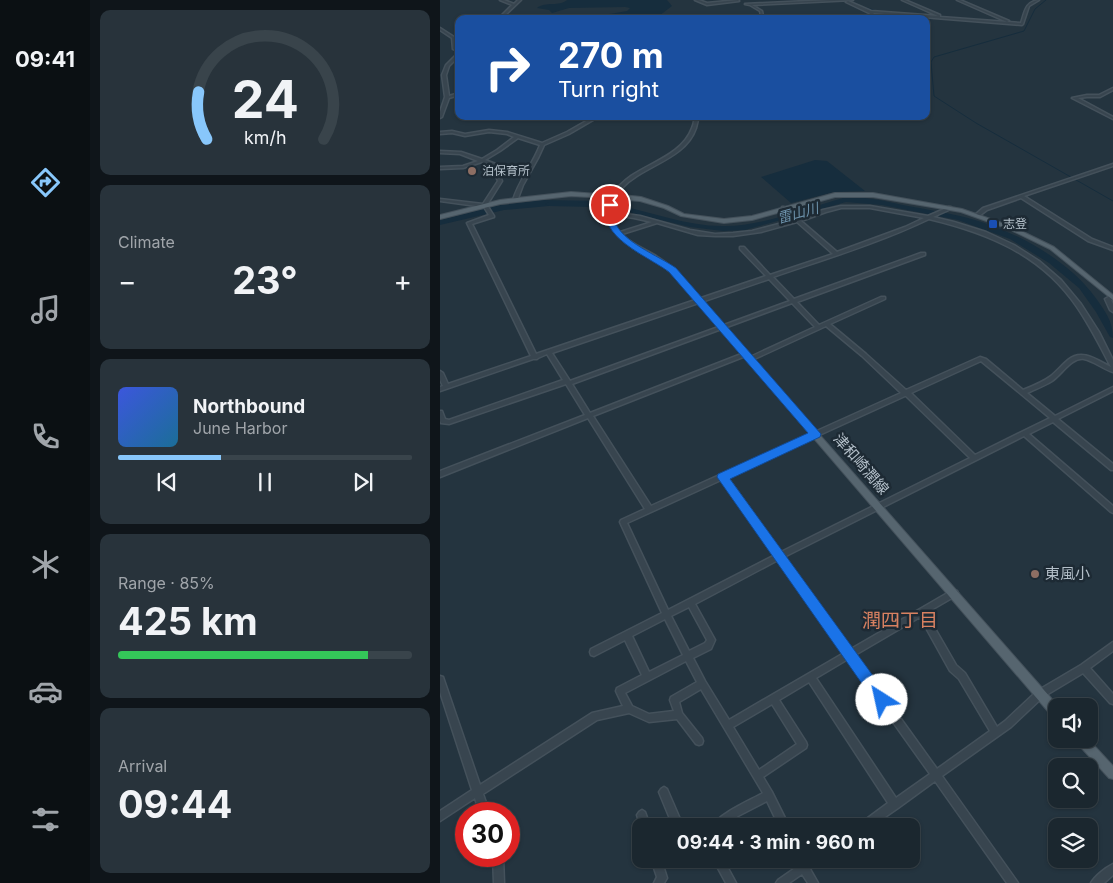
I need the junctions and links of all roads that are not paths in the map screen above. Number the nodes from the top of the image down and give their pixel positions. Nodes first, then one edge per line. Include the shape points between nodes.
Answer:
1 (501, 0) edge
2 (520, 0) edge
3 (696, 0) edge
4 (737, 0) edge
5 (838, 0) edge
6 (852, 0) edge
7 (903, 0) edge
8 (958, 0) edge
9 (1038, 0) edge
10 (846, 1) edge
11 (746, 4) junction
12 (514, 5) junction
13 (870, 12) junction
14 (503, 15) edge
15 (760, 15) edge
16 (874, 15) edge
17 (913, 15) edge
18 (930, 16) edge
19 (941, 17) junction
20 (996, 22) joint
21 (1012, 23) junction
22 (440, 28) edge
23 (455, 49) edge
24 (455, 57) edge
25 (440, 69) edge
26 (446, 69) junction
27 (1113, 89) edge
28 (455, 95) edge
29 (447, 97) junction
30 (440, 117) edge
31 (1113, 118) edge
32 (591, 120) edge
33 (696, 120) edge
34 (440, 133) edge
35 (516, 136) junction
36 (542, 144) junction
37 (440, 152) edge
38 (484, 161) junction
39 (1112, 167) edge
40 (440, 168) edge
41 (1021, 196) junction
42 (612, 199) junction
43 (440, 200) edge
44 (515, 200) junction
45 (485, 206) junction
46 (784, 208) junction
47 (949, 208) junction
48 (609, 212) junction
49 (977, 214) junction
50 (440, 217) edge
51 (931, 218) junction
52 (797, 220) junction
53 (657, 222) junction
54 (619, 234) junction
55 (742, 248) dead end
56 (1113, 249) edge
57 (836, 254) junction
58 (923, 254) dead end
59 (770, 277) junction
60 (1112, 297) edge
61 (883, 298) dead end
62 (698, 301) junction
63 (793, 301) junction
64 (1113, 310) edge
65 (826, 324) junction
66 (722, 327) junction
67 (818, 327) junction
68 (550, 353) junction
69 (748, 357) junction
70 (535, 358) junction
71 (1113, 366) edge
72 (1113, 370) edge
73 (440, 373) edge
74 (568, 382) junction
75 (443, 388) edge
76 (1113, 389) edge
77 (1023, 392) junction
78 (906, 394) junction
79 (440, 413) edge
80 (589, 415) junction
81 (1054, 418) junction
82 (1024, 433) junction
83 (816, 434) junction
84 (974, 458) junction
85 (1113, 468) edge
86 (440, 474) edge
87 (722, 477) junction
88 (1111, 506) edge
89 (880, 508) junction
90 (649, 509) junction
91 (780, 556) junction
92 (954, 593) junction
93 (690, 602) junction
94 (921, 612) junction
95 (666, 614) junction
96 (627, 635) junction
97 (1112, 649) edge
98 (594, 652) dead end
99 (850, 654) junction
100 (687, 655) junction
101 (1084, 668) junction
102 (647, 676) junction
103 (810, 677) junction
104 (440, 680) edge
105 (702, 684) junction
106 (1040, 694) junction
107 (773, 699) junction
108 (1113, 700) edge
109 (1048, 703) edge
110 (628, 709) junction
111 (679, 715) junction
112 (728, 726) junction
113 (996, 733) junction
114 (699, 741) dead end
115 (1089, 748) edge
116 (1113, 774) edge
117 (757, 776) junction
118 (935, 777) junction
119 (478, 792) junction
120 (664, 792) dead end
121 (769, 795) junction
122 (481, 802) edge
123 (895, 804) junction
124 (440, 816) edge
125 (675, 818) edge
126 (728, 818) edge
127 (780, 818) edge
128 (875, 818) edge
129 (498, 867) edge
130 (659, 868) edge
131 (723, 868) edge
132 (796, 868) edge
133 (804, 868) edge
134 (1113, 869) edge
135 (499, 883) edge
136 (659, 883) edge
137 (731, 883) edge
138 (783, 883) edge
139 (812, 883) edge
140 (1013, 883) edge
141 (1096, 883) edge

1 - 12 street
2 - 12 street
3 - 4 street via 707,4
4 - 11 street
5 - 10 street
6 - 10 street
7 - 19 street
8 - 21 street
9 - 21 street via 1028,6 1022,24
10 - 11 street
10 - 13 street
11 - 15 street via 760,11
12 - 14 street
13 - 16 street
13 - 17 street
18 - 19 street
19 - 20 street
20 - 21 street
22 - 23 street via 454,38
24 - 26 street
25 - 26 street
26 - 29 street
27 - 31 street via 1100,96 1074,98
28 - 29 street
29 - 30 street
32 - 36 street
33 - 42 street via 695,130 685,144 634,176
34 - 35 street via 465,135 491,131
35 - 36 street
35 - 38 street
36 - 44 street
37 - 38 street via 461,153
38 - 40 street via 464,167
38 - 45 street via 500,167 500,181
39 - 41 street
41 - 49 street
41 - 56 street via 1090,240
42 - 44 main road via 571,194
42 - 46 main road via 641,199 683,215 724,222
42 - 48 main road
43 - 45 street
44 - 45 main road
45 - 50 main road
45 - 70 street via 492,216 469,223
46 - 47 main road via 835,195 853,194
46 - 52 street
47 - 49 main road
47 - 51 street
48 - 53 street
48 - 54 main road, 津和崎潤線 via 612,226
49 - 60 main road via 1052,248
51 - 52 street via 849,206
51 - 57 street
51 - 71 street via 970,227 1008,242 1050,272 1085,312
52 - 53 street via 751,233 721,236 689,232
52 - 57 street
53 - 54 street
54 - 62 main road, 津和崎潤線 via 666,265
55 - 59 street
57 - 59 street
58 - 63 street
59 - 62 street
59 - 63 street
60 - 64 street via 1108,299
61 - 65 street
62 - 66 main road, 津和崎潤線
62 - 68 street
63 - 66 street
63 - 67 street
65 - 67 street
65 - 78 street
66 - 69 main road, 津和崎潤線
66 - 74 street
67 - 69 street
68 - 70 street
68 - 74 street
69 - 80 street
69 - 83 main road, 津和崎潤線
70 - 75 street
72 - 77 street via 1085,357 1077,357 1064,364 1059,373
73 - 75 street
74 - 79 street via 449,422 443,421
74 - 80 street
76 - 81 street
77 - 78 street via 980,359
77 - 81 street
78 - 83 street
78 - 84 street
80 - 86 street
80 - 90 street
81 - 82 street
81 - 85 street
82 - 84 street
82 - 88 street
83 - 87 street
83 - 89 main road, 津和崎潤線
84 - 89 street
87 - 90 street
87 - 91 street
89 - 91 street
89 - 92 main road, 津和崎潤線
90 - 95 street via 622,524
91 - 93 street
91 - 99 street
92 - 94 street
92 - 106 main road, 津和崎潤線
93 - 95 street
93 - 100 street via 711,640 708,646
94 - 99 street
94 - 113 street
95 - 96 street
95 - 100 street
96 - 98 street
96 - 102 street
97 - 101 street
99 - 103 street
99 - 118 street
100 - 102 street
100 - 105 street
101 - 106 street
101 - 108 street
102 - 110 street via 620,691
103 - 107 street
103 - 123 street
104 - 119 street
105 - 111 street via 674,700
105 - 112 street
106 - 109 main road, 津和崎潤線
106 - 113 street
107 - 112 street
107 - 117 street via 803,746
110 - 111 street via 649,718
110 - 119 street via 595,716
111 - 114 street
112 - 117 street
113 - 118 street
115 - 116 main road
117 - 121 street
118 - 123 street
118 - 140 street
119 - 122 street
119 - 124 street
120 - 125 street
121 - 126 street
121 - 127 street
123 - 128 street
129 - 135 street
130 - 136 street via 662,878
131 - 137 street
132 - 138 street
133 - 139 street
134 - 141 street

